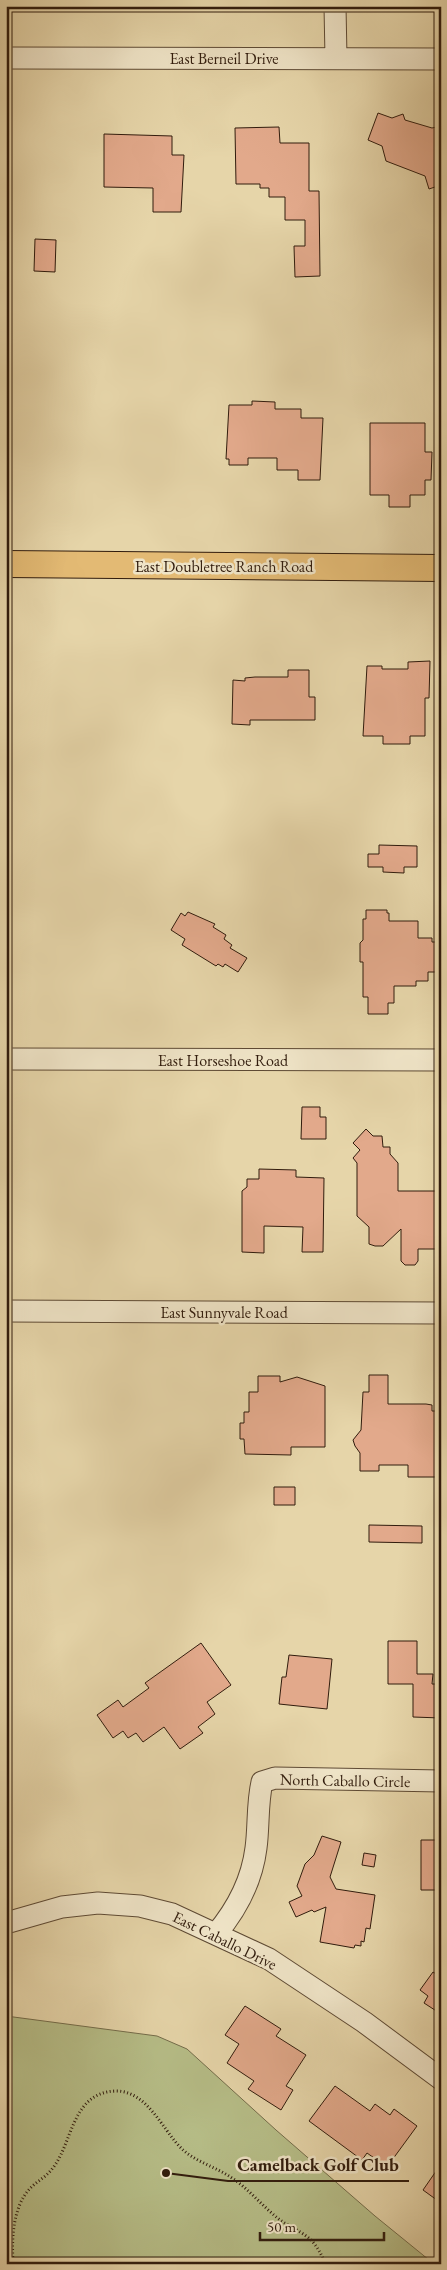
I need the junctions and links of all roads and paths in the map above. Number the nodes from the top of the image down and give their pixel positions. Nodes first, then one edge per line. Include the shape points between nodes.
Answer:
1 (335, 6) edge
2 (6, 58) edge
3 (336, 58) junction
4 (441, 59) edge
5 (6, 564) edge
6 (441, 568) edge
7 (6, 1059) edge
8 (441, 1060) edge
9 (6, 1310) edge
10 (441, 1313) edge
11 (441, 1781) edge
12 (6, 1922) edge
13 (216, 1934) junction
14 (441, 2080) edge
15 (13, 2264) edge
16 (325, 2264) edge

1 - 3 street
2 - 3 street, East Berneil Drive
3 - 4 street, East Berneil Drive
5 - 6 main road, East Doubletree Ranch Road
7 - 8 street, East Horseshoe Road
9 - 10 street, East Sunnyvale Road
11 - 13 street, North Caballo Circle via 274,1778 262,1782 256,1849 248,1883 232,1915
12 - 13 street, East Caballo Drive via 62,1907 98,1903 140,1906 172,1914
13 - 14 street, East Caballo Drive via 269,1959 364,2022
15 - 16 path via 14,2220 29,2187 54,2167 78,2113 86,2103 116,2091 126,2092 142,2102 157,2115 182,2149 233,2178 280,2220 311,2240

